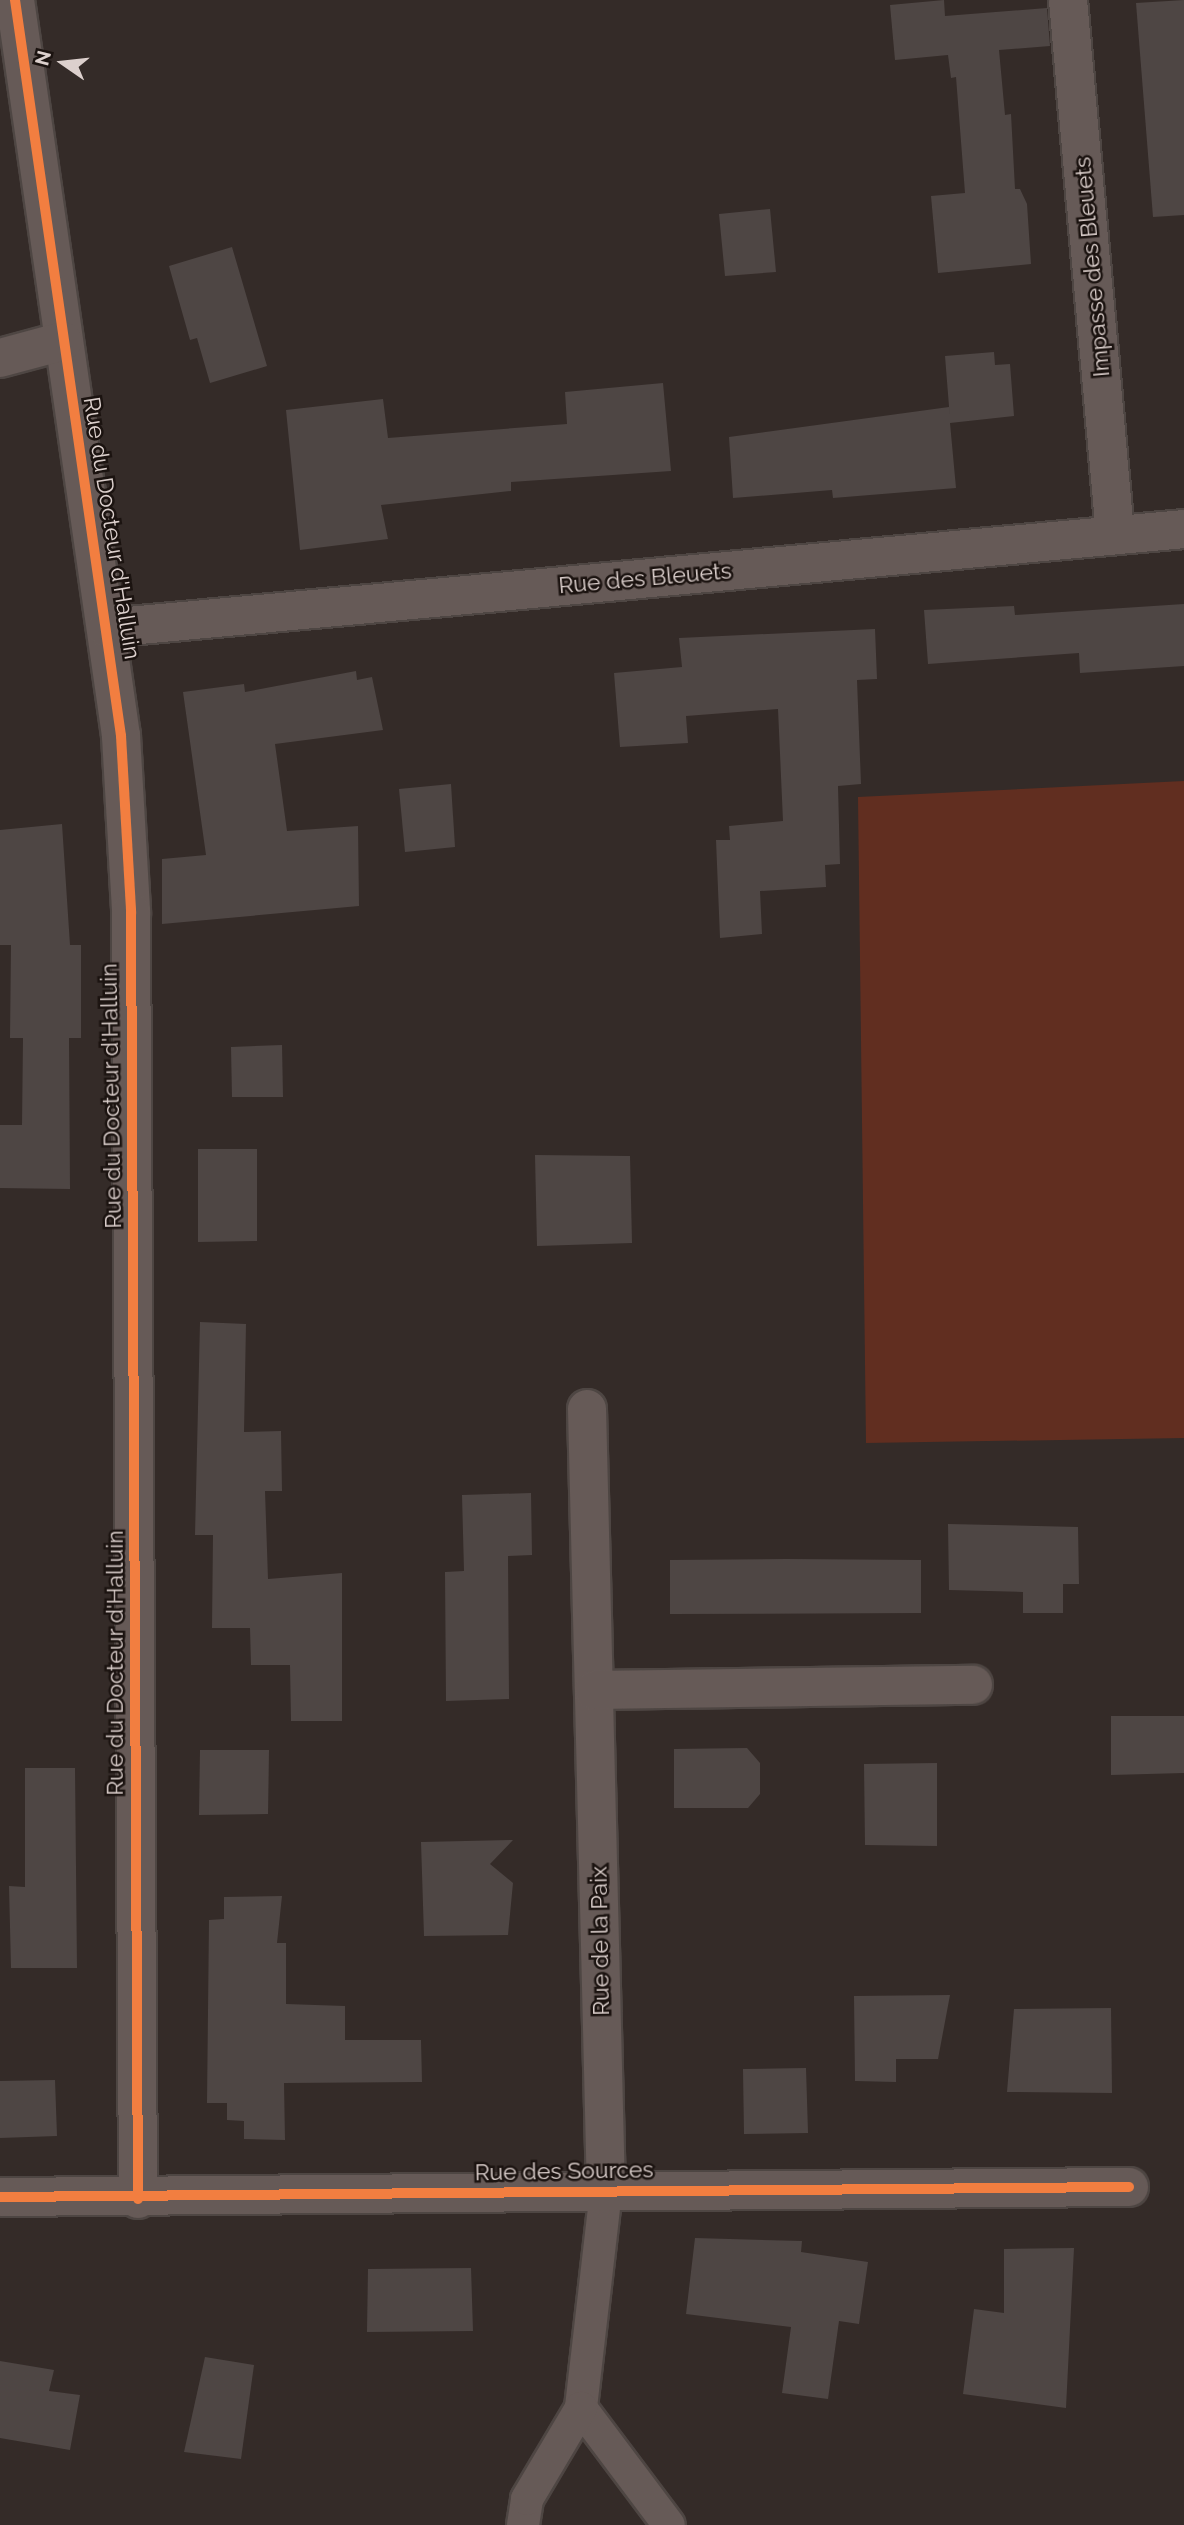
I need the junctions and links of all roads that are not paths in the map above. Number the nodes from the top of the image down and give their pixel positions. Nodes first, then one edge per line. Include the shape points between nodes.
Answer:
1 (15, 0) edge
2 (1068, 0) edge
3 (63, 341) junction
4 (0, 358) edge
5 (1184, 529) edge
6 (1115, 534) junction
7 (107, 628) junction
8 (587, 1409) dead end
9 (973, 1685) dead end
10 (594, 1690) junction
11 (1129, 2187) dead end
12 (606, 2191) junction
13 (0, 2197) edge
14 (138, 2199) junction
15 (581, 2408) junction
16 (523, 2525) edge
17 (669, 2525) edge

1 - 3 street, Rue du Docteur d'Halluin
2 - 6 street, Impasse des Bleuets
3 - 4 street
3 - 7 street, Rue du Docteur d'Halluin
5 - 6 street, Rue des Bleuets
6 - 7 street, Rue des Bleuets
7 - 14 street, Rue du Docteur d'Halluin via 121,736 131,912
8 - 10 street, Rue de la Paix
9 - 10 street
10 - 12 street, Rue de la Paix
11 - 12 street, Rue des Sources
12 - 14 street, Rue des Sources
12 - 15 lane
13 - 14 street, Rue des Sources
15 - 16 lane via 527,2499
15 - 17 lane

